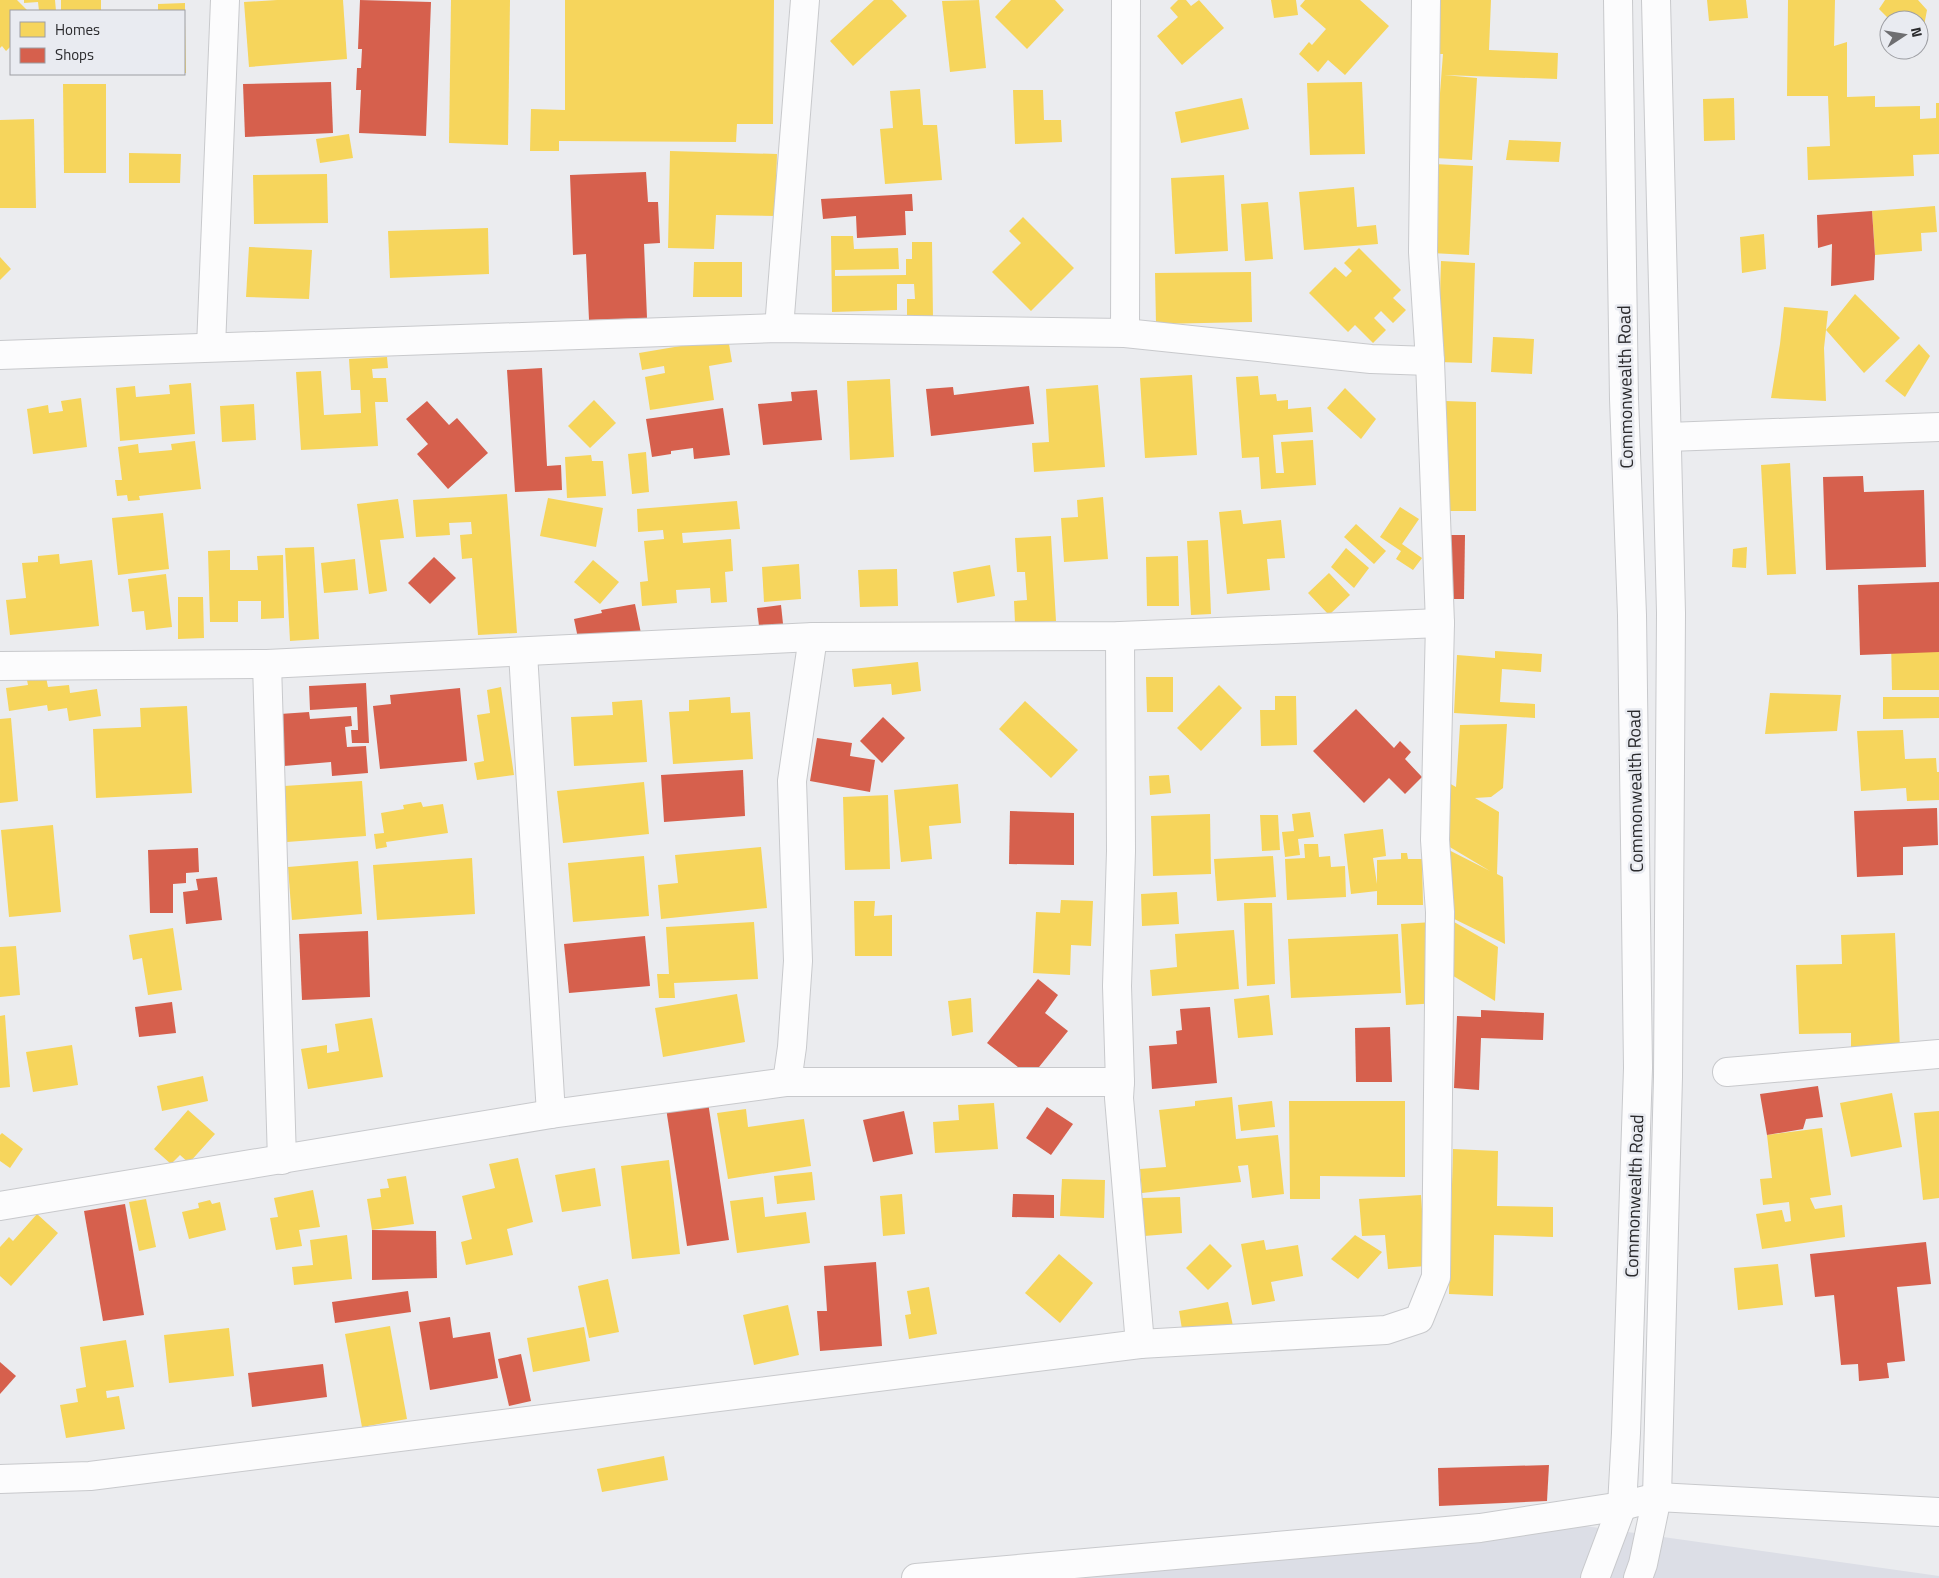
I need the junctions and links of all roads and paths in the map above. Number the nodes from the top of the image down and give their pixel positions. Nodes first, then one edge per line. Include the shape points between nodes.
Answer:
1 (226, 0) edge
2 (806, 0) edge
3 (1126, 0) edge
4 (1426, 0) edge
5 (1618, 0) edge
6 (1656, 0) edge
7 (779, 328) junction
8 (1125, 333) junction
9 (210, 347) junction
10 (0, 355) edge
11 (1430, 360) junction
12 (1939, 427) edge
13 (1668, 437) junction
14 (1440, 623) junction
15 (1120, 636) junction
16 (813, 637) junction
17 (523, 653) junction
18 (267, 664) junction
19 (0, 666) edge
20 (1939, 1054) edge
21 (1727, 1072) dead end
22 (787, 1082) junction
23 (1120, 1082) junction
24 (551, 1114) junction
25 (282, 1160) junction
26 (0, 1206) edge
27 (1140, 1344) junction
28 (0, 1479) edge
29 (1657, 1497) junction
30 (1622, 1506) junction
31 (1939, 1512) edge
32 (916, 1578) edge
33 (1595, 1578) edge
34 (1638, 1578) edge

1 - 9 street
2 - 7 street
3 - 8 street
4 - 11 street via 1423,252
5 - 30 street, Commonwealth Road via 1638,1068
6 - 13 street, Commonwealth Road
7 - 8 street
7 - 9 street
8 - 11 street via 1371,359
9 - 10 street
11 - 14 street
12 - 13 street
13 - 29 street, Commonwealth Road via 1671,613 1668,1067
14 - 15 street
14 - 27 street via 1435,840 1440,912 1436,1277 1419,1319 1386,1330
15 - 16 street
15 - 23 street via 1121,870 1117,986
16 - 17 street
16 - 22 street via 792,781 798,960
17 - 18 street
17 - 24 street
18 - 19 street
18 - 25 street
20 - 21 street
22 - 23 street
22 - 24 street
23 - 27 street
24 - 25 street
25 - 26 street
27 - 28 street via 90,1476
29 - 30 street
29 - 31 street
29 - 34 street, Commonwealth Road
30 - 32 street via 1480,1528
30 - 33 street, Commonwealth Road

